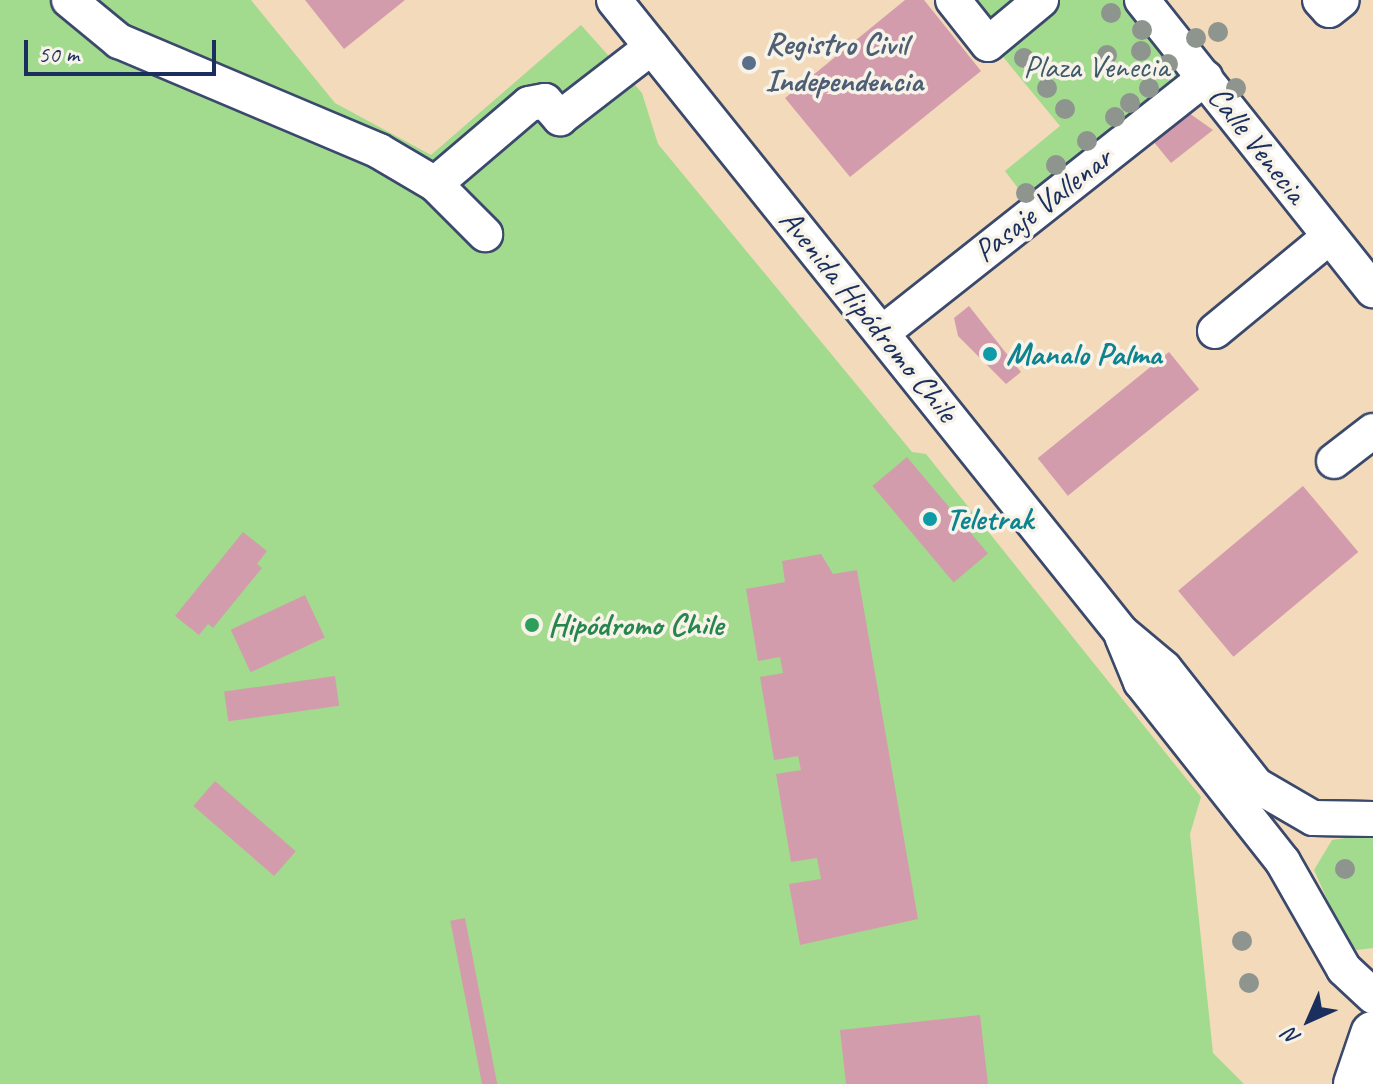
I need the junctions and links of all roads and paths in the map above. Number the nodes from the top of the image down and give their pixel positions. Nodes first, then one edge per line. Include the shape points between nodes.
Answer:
1 (69, 0) edge
2 (614, 0) edge
3 (953, 0) edge
4 (1041, 0) edge
5 (1142, 0) edge
6 (1320, 0) edge
7 (1342, 0) edge
8 (652, 47) junction
9 (1205, 78) junction
10 (435, 184) junction
11 (485, 234) dead end
12 (1329, 237) junction
13 (1367, 272) edge
14 (1215, 331) dead end
15 (882, 333) junction
16 (1373, 431) edge
17 (1334, 461) dead end
18 (1121, 632) junction
19 (1373, 819) edge
20 (1373, 996) edge
21 (1373, 1034) edge
22 (1356, 1084) edge

1 - 10 street via 119,41 337,130
2 - 8 street, Avenida Hipódromo Chile
3 - 4 street via 988,44
5 - 9 street, Calle Venecia
6 - 7 street via 1329,10
8 - 10 street via 560,118 545,101 529,104
8 - 15 street, Avenida Hipódromo Chile
9 - 12 street, Calle Venecia
9 - 15 street, Pasaje Vallenar
10 - 11 street
12 - 13 street, Calle Venecia
12 - 14 street
15 - 18 street, Avenida Hipódromo Chile
16 - 17 street
18 - 19 street, Avenida Hipódromo Chile via 1164,668 1268,797 1313,818
18 - 20 street, Avenida Hipódromo Chile via 1141,682 1283,862 1344,969
21 - 22 main road

